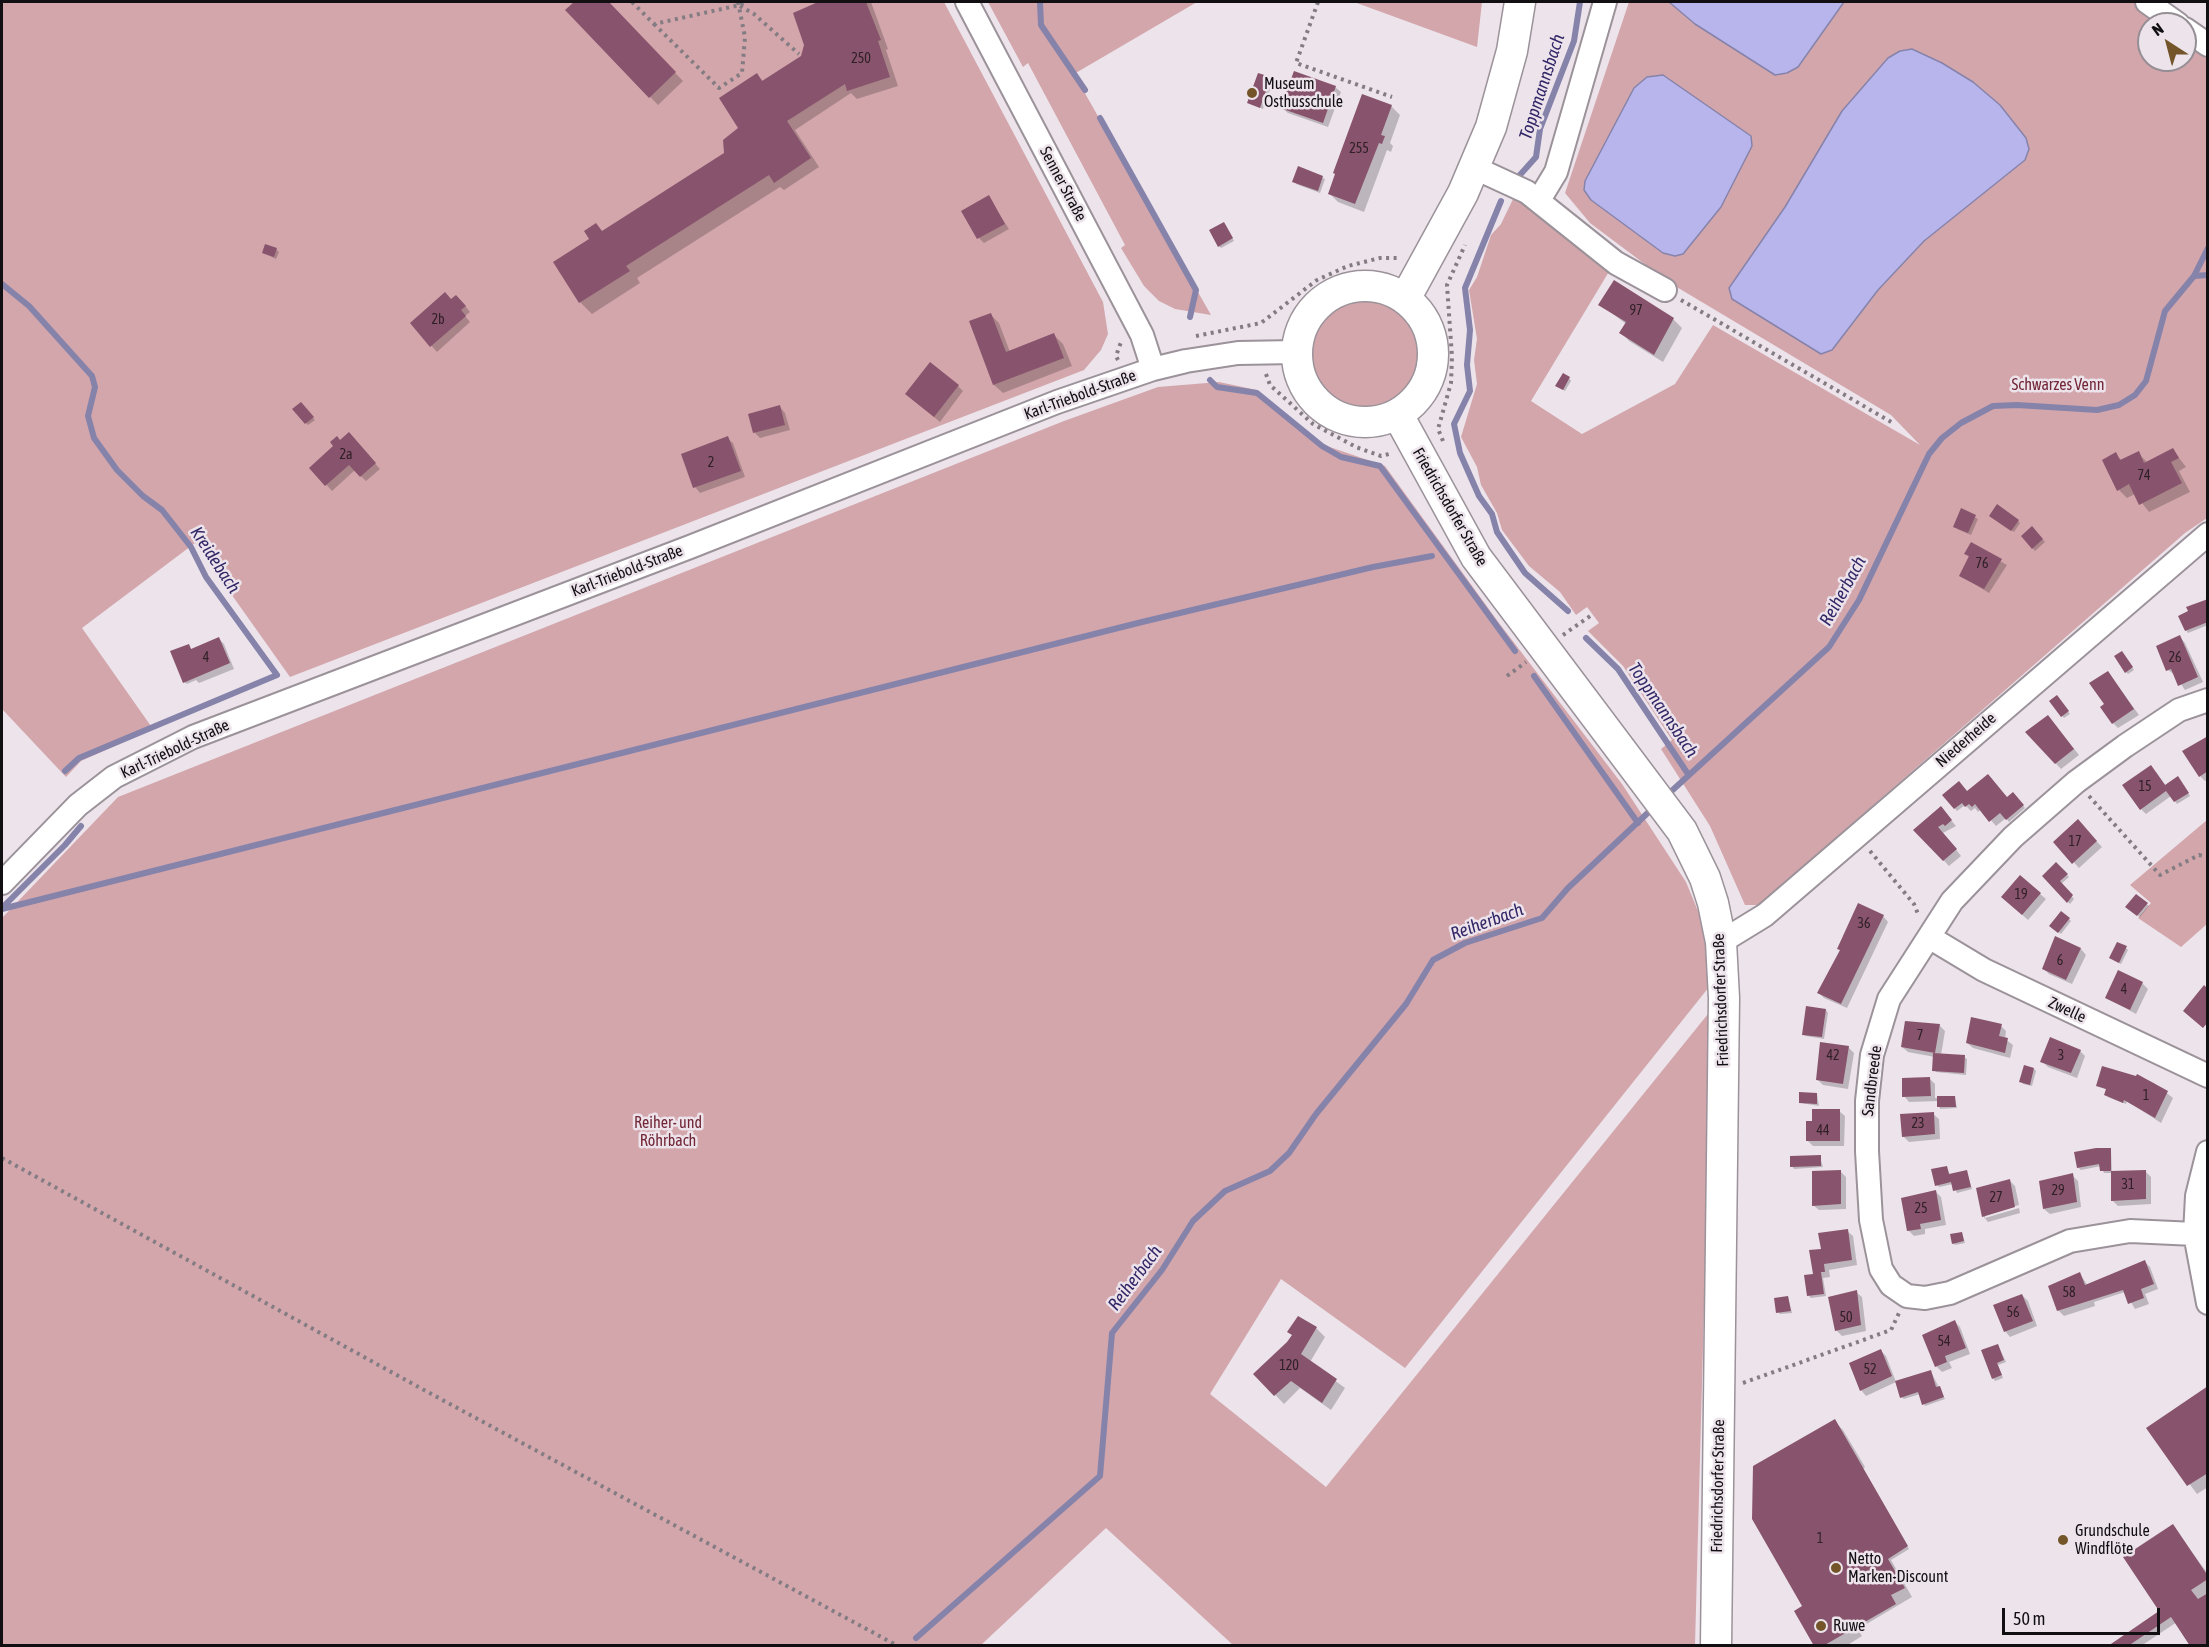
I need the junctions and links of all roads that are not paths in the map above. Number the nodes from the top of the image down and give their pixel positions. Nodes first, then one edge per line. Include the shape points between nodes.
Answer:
1 (967, 2) edge
2 (1520, 2) edge
3 (1605, 2) edge
4 (2147, 2) edge
5 (2161, 12) edge
6 (1475, 168) junction
7 (1539, 200) junction
8 (1665, 290) road end
9 (1405, 299) junction
10 (1296, 352) junction
11 (1153, 369) junction
12 (1398, 415) junction
13 (2208, 534) edge
14 (2208, 700) edge
15 (2, 884) edge
16 (1929, 937) junction
17 (1721, 942) junction
18 (2208, 1076) edge
19 (2208, 1152) edge
20 (2195, 1234) junction
21 (2208, 1302) edge
22 (1716, 1646) edge

1 - 11 street, Senner Straße via 1142,335
2 - 6 main road via 1505,78
3 - 7 street via 1556,172
4 - 5 street
6 - 7 street
6 - 9 main road
7 - 8 street via 1616,264
9 - 10 main road via 1386,289 1364,286 1341,290 1307,318
9 - 12 main road via 1424,319 1433,342 1434,363 1417,400
10 - 11 street, Karl-Triebold-Straße via 1210,356
10 - 12 main road via 1306,390 1325,411 1352,422 1377,422
11 - 15 street, Karl-Triebold-Straße via 1057,402 193,737 114,777 78,805
12 - 17 main road, Friedrichsdorfer Straße via 1476,557 1690,846 1705,878
13 - 17 street, Niederheide via 1765,915
14 - 16 street, Sandbreede via 2179,711 2076,782 2013,837 1960,893
16 - 18 street, Zwelle via 1984,970
16 - 20 street, Sandbreede via 1889,999 1872,1056 1867,1101 1873,1230 1881,1269 1891,1285 1907,1296 1925,1298 1950,1293 2043,1251 2088,1237 2130,1231
17 - 22 main road, Friedrichsdorfer Straße via 1724,998
19 - 20 street via 2197,1196
20 - 21 street

